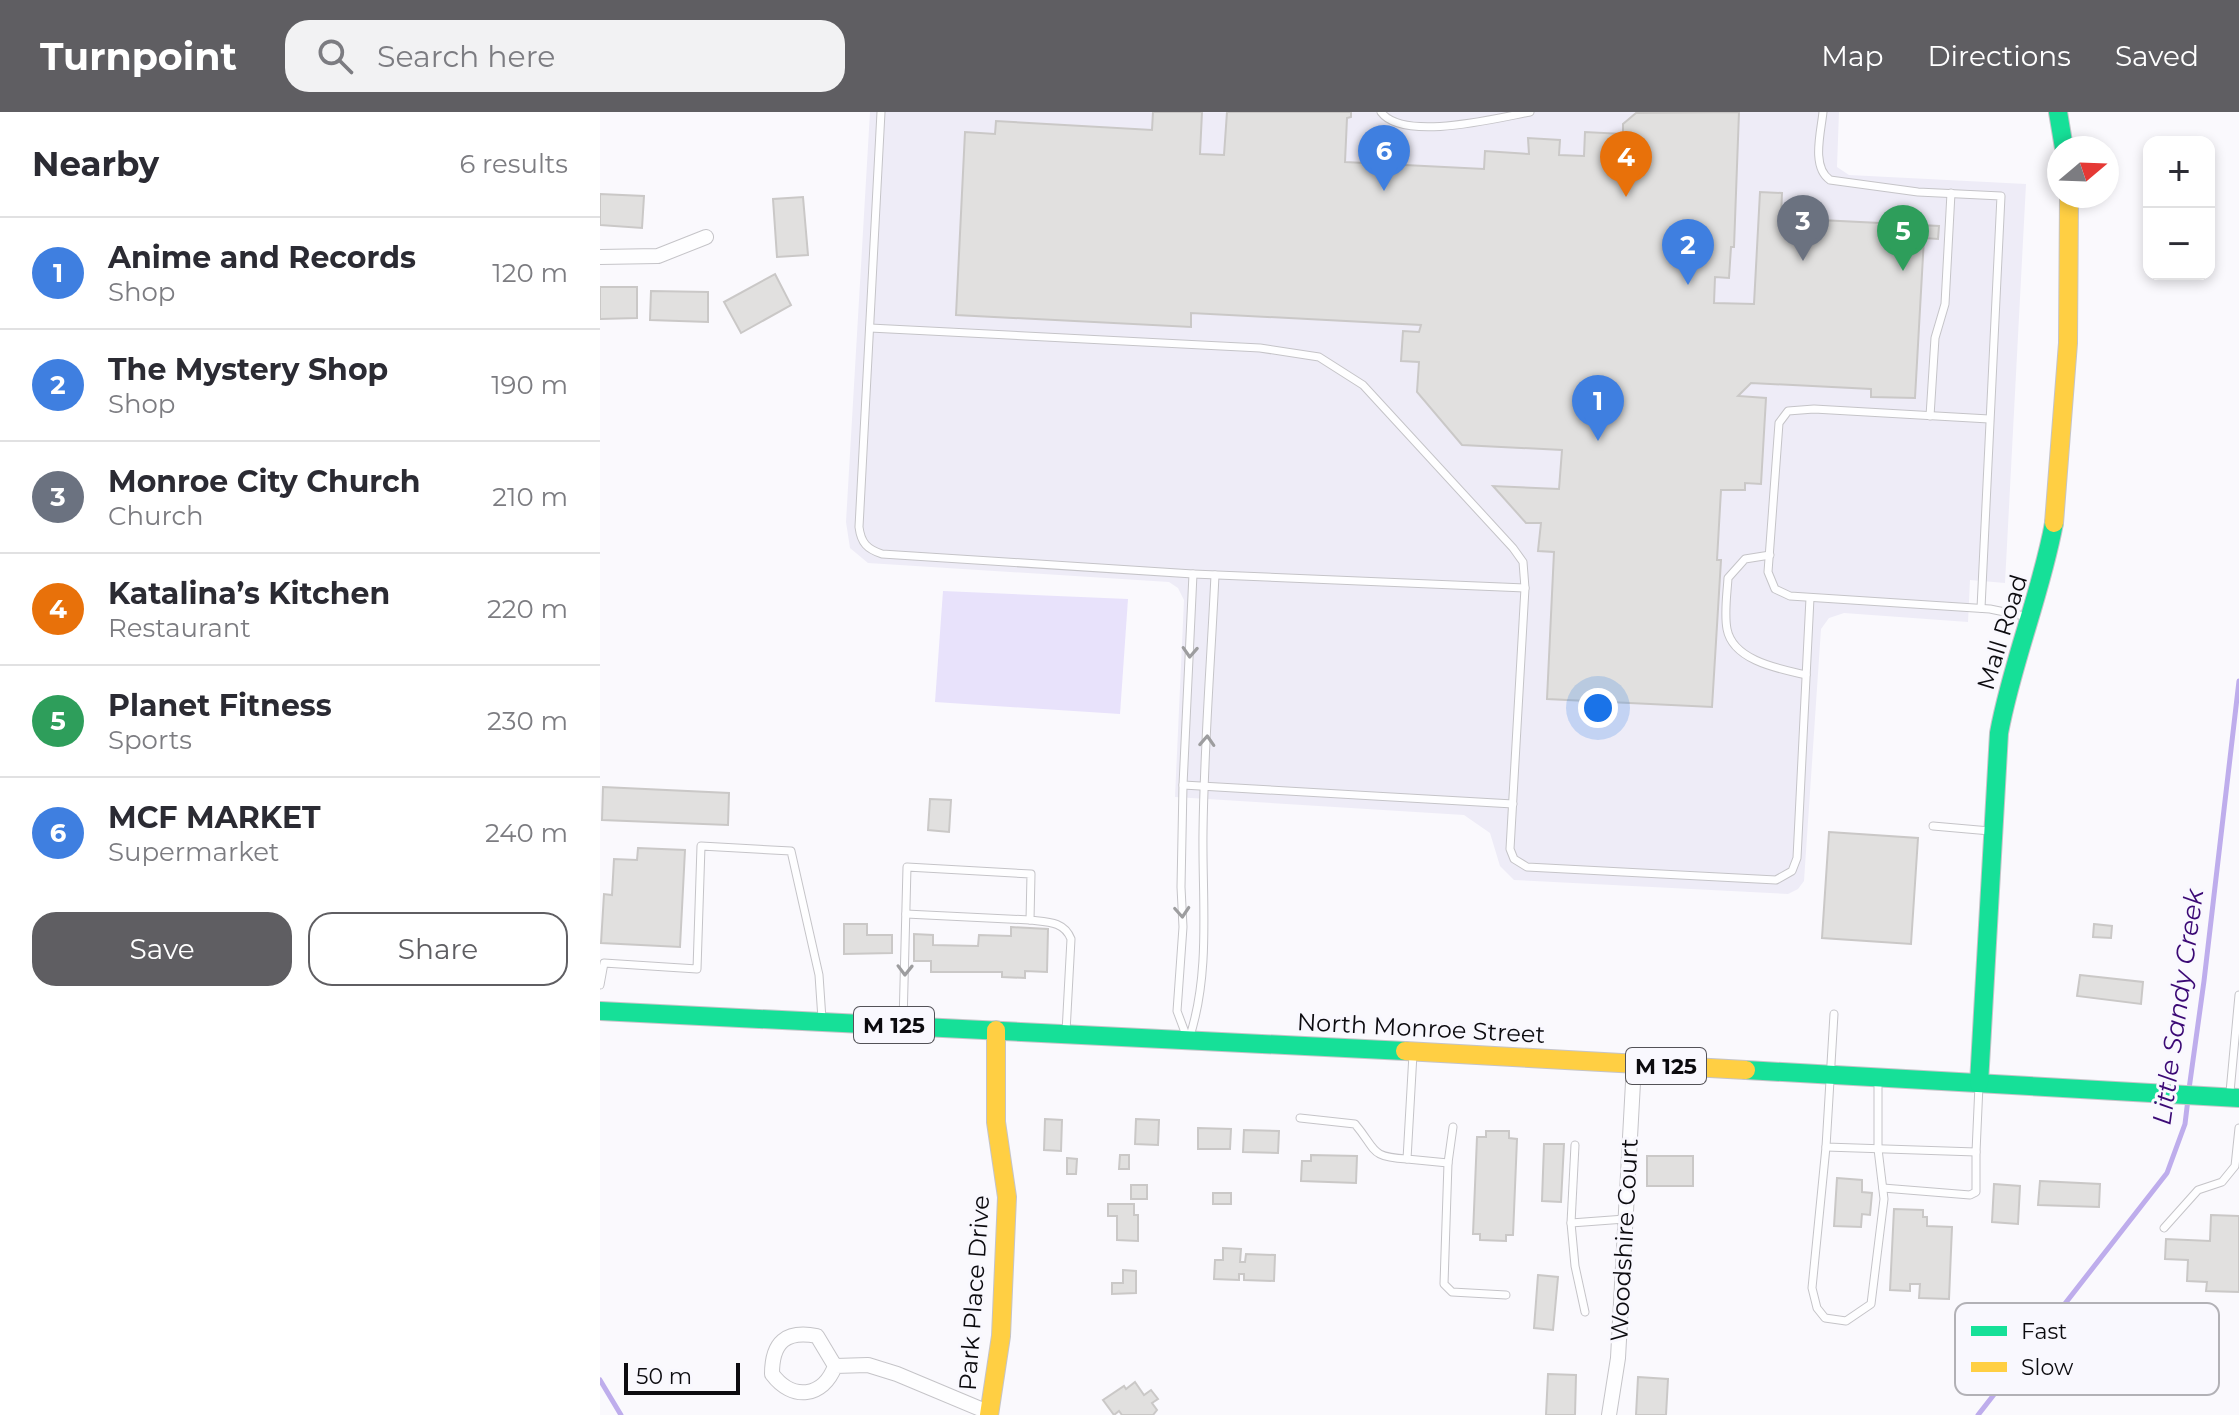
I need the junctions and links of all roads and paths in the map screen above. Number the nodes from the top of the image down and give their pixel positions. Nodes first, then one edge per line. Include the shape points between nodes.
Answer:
1 (881, 112) edge
2 (1381, 112) edge
3 (1530, 112) edge
4 (1823, 112) edge
5 (2058, 112) edge
6 (2062, 136) edge
7 (1951, 193) junction
8 (2069, 208) edge
9 (706, 237) dead end
10 (600, 257) edge
11 (870, 328) junction
12 (1930, 416) junction
13 (1989, 419) junction
14 (1770, 555) junction
15 (1193, 574) junction
16 (1215, 575) junction
17 (1525, 588) junction
18 (1810, 598) junction
19 (1981, 608) junction
20 (2031, 618) junction
21 (1806, 675) junction
22 (1183, 785) junction
23 (1205, 787) junction
24 (1513, 804) junction
25 (1933, 826) dead end
26 (1992, 831) junction
27 (906, 914) junction
28 (1030, 920) junction
29 (600, 985) edge
30 (2239, 995) edge
31 (600, 1011) edge
32 (1834, 1014) dead end
33 (822, 1021) junction
34 (903, 1026) junction
35 (996, 1030) junction
36 (1066, 1034) junction
37 (1188, 1041) junction
38 (1414, 1052) junction
39 (1634, 1064) junction
40 (1831, 1075) junction
41 (1878, 1077) junction
42 (1979, 1083) junction
43 (2234, 1098) edge
44 (1300, 1118) dead end
45 (1453, 1127) dead end
46 (2239, 1128) edge
47 (1575, 1145) dead end
48 (1826, 1147) junction
49 (1878, 1149) junction
50 (1976, 1152) junction
51 (1407, 1159) junction
52 (1448, 1163) junction
53 (1883, 1188) junction
54 (1625, 1219) junction
55 (1571, 1223) junction
56 (2164, 1228) dead end
57 (1506, 1295) dead end
58 (1585, 1312) dead end
59 (835, 1366) junction
60 (991, 1414) edge
61 (1609, 1415) edge

1 - 11 lane
2 - 3 lane via 1395,123 1437,127
4 - 7 lane via 1819,162 1830,180
5 - 6 main road
7 - 12 lane via 1945,304 1935,338
7 - 13 lane via 2001,196
8 - 20 main road, Mall Road via 2058,492 2046,568
9 - 10 street via 658,256
11 - 15 lane via 859,527 872,550
11 - 17 lane via 1260,348 1319,357 1377,397 1513,548 1525,570
12 - 13 lane
12 - 14 lane via 1788,411 1779,423
13 - 19 lane
14 - 18 lane via 1768,572 1775,589
14 - 21 lane via 1745,559 1728,578 1727,633 1757,660
15 - 16 lane
15 -> 22 lane
16 - 17 lane
23 -> 16 lane
17 - 24 lane
18 - 19 lane
18 - 21 lane
19 - 20 lane
20 - 26 main road, Mall Road via 1999,733
21 - 24 lane via 1797,858 1782,879 1527,867 1510,849
22 - 23 lane
22 -> 37 lane via 1177,1011
23 - 24 lane
23 - 37 lane via 1204,934 1198,1011
25 - 26 lane
26 - 42 main road, Mall Road
27 - 28 lane
27 - 28 lane via 907,867 1031,874
27 -> 34 lane
28 - 36 lane via 1059,925 1071,939
29 - 33 lane via 604,963 697,969 701,846 791,851 819,975
30 - 43 lane
31 - 33 main road, North Monroe Street / M 125
32 - 40 lane
33 - 34 main road, North Monroe Street / M 125
34 - 35 main road, North Monroe Street / M 125
35 - 36 main road, North Monroe Street / M 125
35 - 60 main road, Park Place Drive via 996,1122 1007,1197 1001,1336
36 - 37 main road, North Monroe Street / M 125
37 - 38 main road, North Monroe Street / M 125
38 - 39 main road, North Monroe Street / M 125
38 - 51 lane
39 - 40 main road, North Monroe Street / M 125
39 - 54 street, Woodshire Court
40 - 41 main road, North Monroe Street / M 125
40 - 48 lane
41 - 42 main road, North Monroe Street / M 125
41 - 49 lane
42 - 43 main road, North Monroe Street / M 125
42 - 50 lane
44 - 51 lane via 1355,1124 1374,1152
45 - 52 lane
46 - 56 lane via 2235,1166 2222,1182 2198,1190
47 - 55 lane
48 - 49 lane
48 - 53 lane via 1812,1288 1825,1318 1846,1321 1871,1304
49 - 50 lane
49 - 53 lane
50 - 53 lane via 1976,1192 1970,1195
51 - 52 lane
52 - 57 lane via 1444,1284 1452,1292
54 - 55 lane
54 - 61 street, Woodshire Court via 1618,1358
55 - 58 lane
59 - 59 street via 831,1378 803,1393 780,1385 772,1374 775,1349 801,1333 817,1336
59 - 60 street via 868,1365

